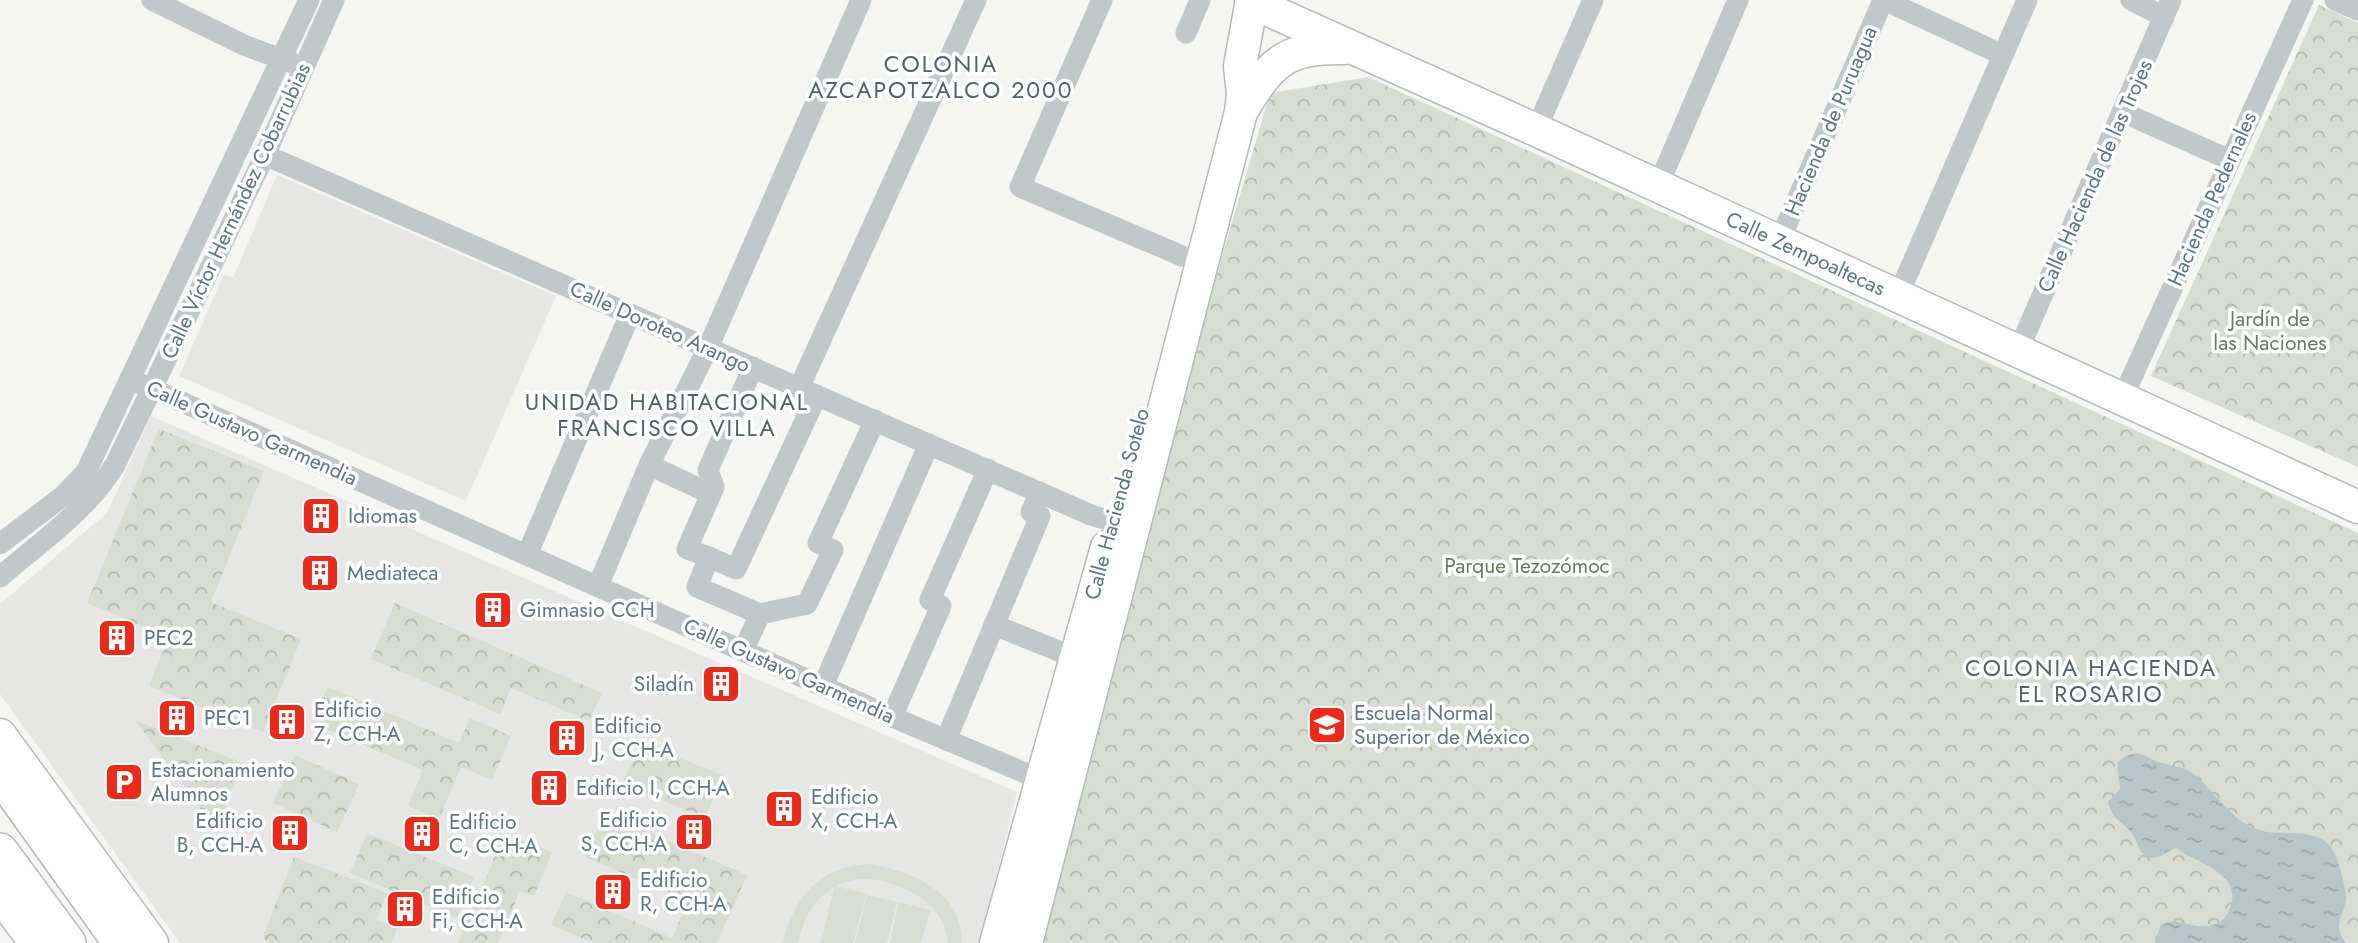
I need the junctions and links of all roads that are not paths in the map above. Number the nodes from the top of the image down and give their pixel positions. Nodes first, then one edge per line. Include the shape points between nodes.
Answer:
1 (152, 0) edge
2 (309, 0) edge
3 (334, 0) edge
4 (861, 0) edge
5 (976, 0) edge
6 (1102, 0) edge
7 (1200, 0) edge
8 (1593, 0) edge
9 (1738, 0) edge
10 (1883, 0) edge
11 (2027, 0) edge
12 (2131, 0) edge
13 (2303, 0) edge
14 (2335, 0) edge
15 (1252, 1) edge
16 (2168, 8) edge
17 (2358, 10) edge
18 (1186, 33) dead end
19 (1350, 48) junction
20 (2003, 55) junction
21 (281, 59) junction
22 (305, 66) junction
23 (1240, 66) junction
24 (1241, 112) junction
25 (2122, 112) junction
26 (1536, 130) junction
27 (265, 155) junction
28 (2230, 160) junction
29 (1658, 186) junction
30 (1779, 242) junction
31 (1182, 256) junction
32 (1898, 296) junction
33 (630, 314) junction
34 (709, 348) junction
35 (2018, 351) junction
36 (753, 367) junction
37 (130, 379) junction
38 (151, 388) junction
39 (808, 391) junction
40 (2122, 399) junction
41 (875, 420) junction
42 (929, 444) junction
43 (649, 465) junction
44 (988, 470) junction
45 (1040, 492) junction
46 (711, 494) junction
47 (2358, 507) edge
48 (1124, 525) junction
49 (0, 544) edge
50 (527, 555) junction
51 (709, 557) junction
52 (0, 577) edge
53 (598, 586) junction
54 (760, 614) junction
55 (995, 625) junction
56 (743, 650) junction
57 (1076, 658) junction
58 (823, 686) junction
59 (892, 717) junction
60 (0, 735) edge
61 (946, 740) junction
62 (0, 774) edge
63 (1054, 785) junction
64 (0, 851) edge
65 (0, 895) edge
66 (36, 943) edge
67 (68, 943) edge
68 (121, 943) edge
69 (152, 943) edge
70 (996, 943) edge
71 (1026, 943) edge

1 - 21 street
2 - 21 street, Calle Víctor Hernández Cobarrubias
3 - 22 street, Calle Víctor Hernández Cobarrubias
4 - 34 street
5 - 39 street
6 - 31 street via 1020,187
7 - 18 street
8 - 26 street
9 - 29 street
10 - 20 street
10 - 30 street, Hacienda de Puruagua
11 - 20 street
12 - 16 street
13 - 28 street, Hacienda Pedernales
14 - 17 street
15 - 19 street, Calle Zempoaltecas
15 - 23 street, Calle Hacienda Sotelo
16 - 25 street, Calle Hacienda de las Trojes
19 - 24 street via 1316,48 1288,55 1267,71
19 - 26 street, Calle Zempoaltecas
20 - 32 street
21 - 22 street
21 - 37 street, Calle Víctor Hernández Cobarrubias
22 - 27 street, Calle Víctor Hernández Cobarrubias
23 - 24 street, Calle Hacienda Sotelo
23 - 31 street, Calle Hacienda Sotelo via 1224,97
24 - 48 street, Calle Hacienda Sotelo
25 - 28 street
25 - 35 street, Calle Hacienda de las Trojes
26 - 29 street, Calle Zempoaltecas
27 - 33 street, Calle Doroteo Arango
27 - 38 street, Calle Víctor Hernández Cobarrubias
28 - 40 street, Hacienda Pedernales
29 - 30 street, Calle Zempoaltecas
30 - 32 street, Calle Zempoaltecas
31 - 48 street, Calle Hacienda Sotelo
32 - 35 street, Calle Zempoaltecas
33 - 34 street, Calle Doroteo Arango
33 - 50 street
34 - 36 street, Calle Doroteo Arango
34 - 43 street
35 - 40 street, Calle Zempoaltecas
36 - 39 street, Calle Doroteo Arango
36 - 46 street via 708,470 714,487
37 - 38 street, Calle Gustavo Garmendia
37 - 49 street, Calle Víctor Hernández Cobarrubias via 86,472 63,496
38 - 50 street, Calle Gustavo Garmendia
38 - 52 street, Calle Víctor Hernández Cobarrubias via 115,465 98,490
39 - 41 street, Calle Doroteo Arango
39 - 51 street via 736,569
40 - 47 street, Calle Zempoaltecas
41 - 42 street, Calle Doroteo Arango
41 - 54 street via 818,543 833,550 807,604
42 - 44 street, Calle Doroteo Arango
42 - 58 street
43 - 46 street
43 - 53 street
44 - 45 street, Calle Doroteo Arango
44 - 59 street via 930,600 941,606
45 - 48 street, Calle Doroteo Arango
45 - 55 street via 1031,512 1040,516
46 - 51 street via 687,549
48 - 57 street, Calle Hacienda Sotelo
48 - 63 street, Calle Hacienda Sotelo
50 - 53 street, Calle Gustavo Garmendia
51 - 54 street via 696,587
53 - 56 street, Calle Gustavo Garmendia
54 - 56 street
55 - 57 street
55 - 61 street
56 - 58 street, Calle Gustavo Garmendia
57 - 63 street, Calle Hacienda Sotelo
58 - 59 street, Calle Gustavo Garmendia
59 - 61 street, Calle Gustavo Garmendia
60 - 69 street
61 - 63 street, Calle Gustavo Garmendia
62 - 68 main road
63 - 70 street, Calle Hacienda Sotelo
63 - 71 street, Calle Hacienda Sotelo
64 - 67 main road
65 - 66 street

